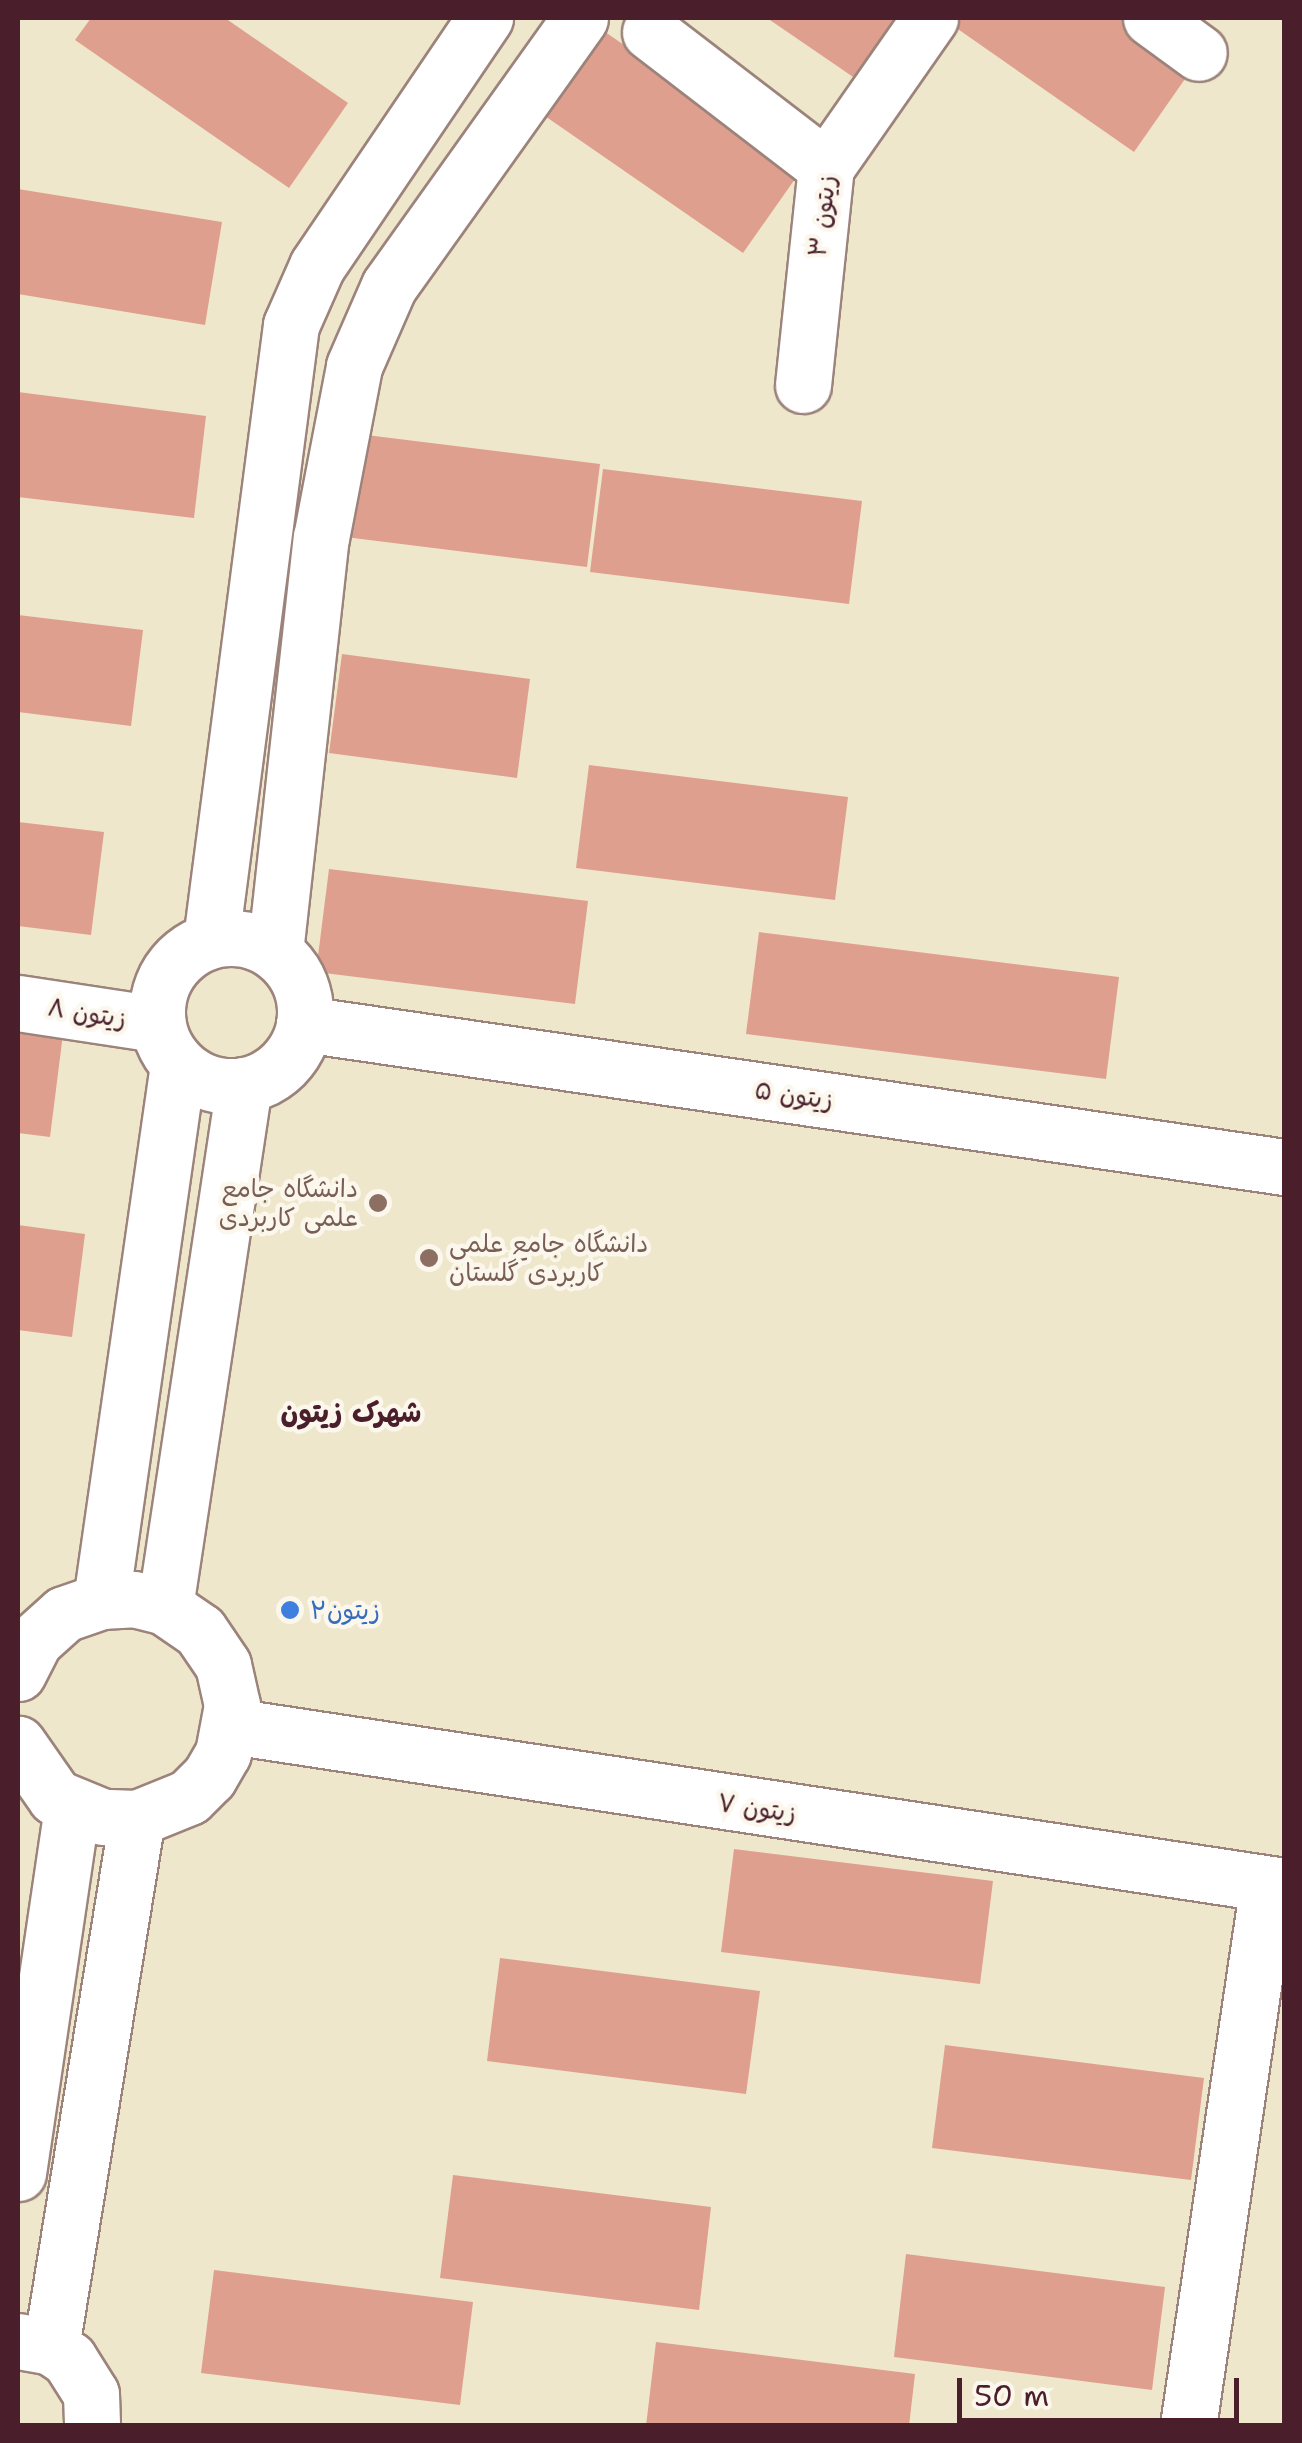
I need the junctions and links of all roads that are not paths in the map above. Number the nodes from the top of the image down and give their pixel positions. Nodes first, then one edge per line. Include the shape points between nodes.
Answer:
1 (485, 18) edge
2 (580, 18) edge
3 (930, 18) edge
4 (1151, 18) edge
5 (650, 32) dead end
6 (1199, 52) dead end
7 (826, 167) junction
8 (803, 386) dead end
9 (211, 940) junction
10 (275, 952) junction
11 (18, 1003) edge
12 (304, 1024) junction
13 (168, 1044) junction
14 (244, 1085) junction
15 (1284, 1167) edge
16 (101, 1600) junction
17 (165, 1608) junction
18 (18, 1673) edge
19 (231, 1726) junction
20 (18, 1744) edge
21 (72, 1807) junction
22 (137, 1818) junction
23 (1276, 1885) edge
24 (18, 2173) edge
25 (34, 2344) edge
26 (92, 2426) edge
27 (1188, 2426) edge

1 - 9 street via 317,266 291,325
2 - 10 street via 388,286 354,366 320,538
3 - 7 street, زیتون ۳
4 - 6 street
5 - 7 street
7 - 8 street, زیتون ۳
9 - 10 street via 234,938
9 - 13 street via 168,972
10 - 12 street via 300,985
11 - 13 street, زیتون ۸
12 - 14 street via 277,1070
12 - 15 street, زیتون ۵
13 - 14 street via 198,1079
13 - 16 street
14 - 17 street
16 - 17 street
16 - 18 street via 48,1626
17 - 19 street via 213,1646 230,1684
19 - 22 street via 223,1753 188,1797
19 - 23 street, زیتون ۷
20 - 21 street via 41,1784
21 - 22 street via 103,1818
21 - 24 street
22 - 25 street
23 - 27 street
25 - 26 street via 83,2375

